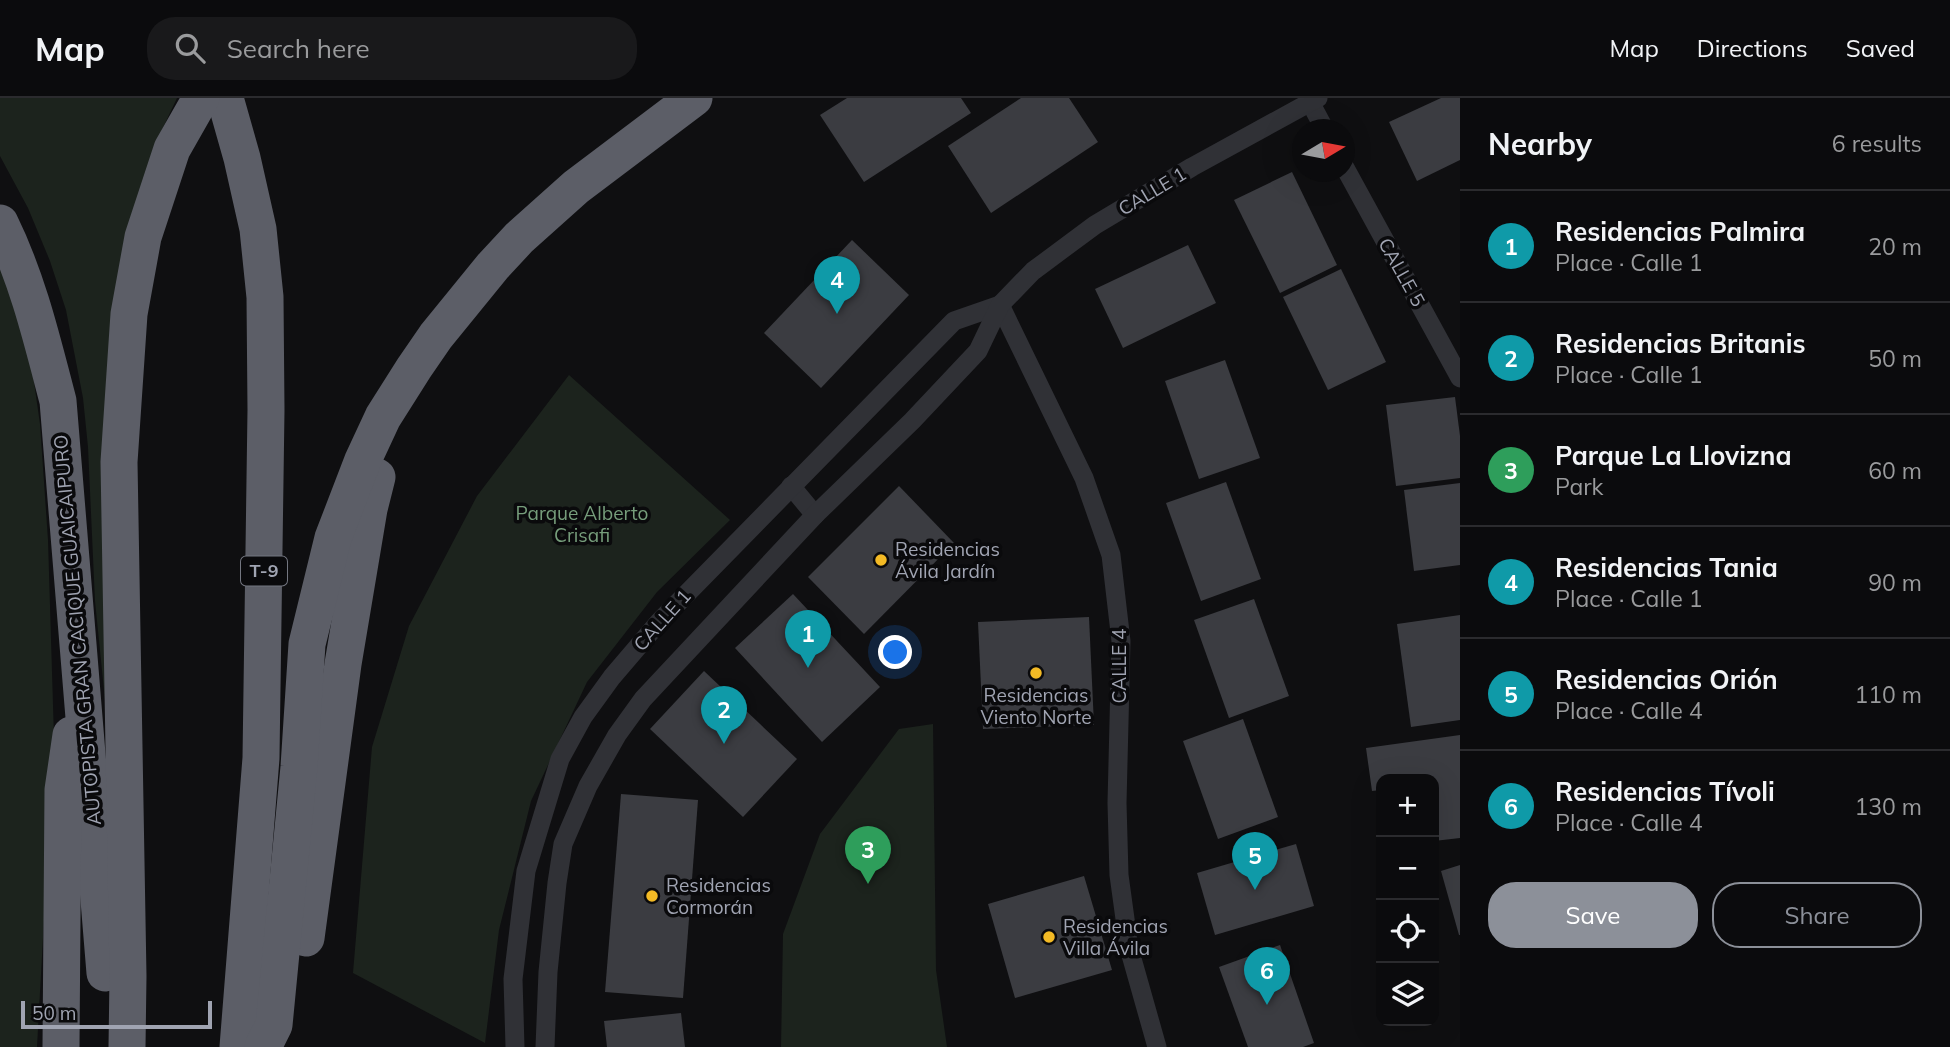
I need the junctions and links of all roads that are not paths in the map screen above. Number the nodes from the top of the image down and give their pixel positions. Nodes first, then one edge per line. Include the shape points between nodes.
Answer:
1 (201, 98) edge
2 (225, 98) edge
3 (694, 98) edge
4 (1314, 100) edge
5 (1321, 119) edge
6 (1354, 182) edge
7 (0, 223) edge
8 (1000, 305) junction
9 (1460, 378) edge
10 (399, 394) junction
11 (791, 486) junction
12 (815, 515) junction
13 (80, 678) junction
14 (534, 841) junction
15 (563, 844) junction
16 (548, 972) junction
17 (513, 979) junction
18 (63, 1047) edge
19 (112, 1047) edge
20 (127, 1047) edge
21 (238, 1047) edge
22 (263, 1047) edge
23 (292, 1047) edge
24 (515, 1047) edge
25 (545, 1047) edge
26 (1157, 1047) edge

1 - 20 highway via 172,149 143,237 129,314 119,462
2 - 21 highway, T-9 via 258,229 265,297 261,758
3 - 10 highway via 576,187 519,238 436,336
4 - 5 street
4 - 8 street, CALLE 1 via 1095,225 1033,271
6 - 9 street, CALLE 5
7 - 13 highway, AUTOPISTA GRAN CACIQUE GUAICAIPURO via 39,323 58,401
8 - 11 street, CALLE 1 via 954,321
8 - 12 street, CALLE 1 via 978,351
8 - 26 street, CALLE 4 via 1084,478 1111,555 1121,641 1119,875 1129,948
10 - 22 highway via 373,438 333,538 307,644 275,1025
10 - 23 highway via 369,509 347,639
11 - 12 street
11 - 14 street, CALLE 1 via 659,622 583,717 560,759
12 - 15 street, CALLE 1 via 643,699 588,786
13 - 18 highway via 63,790
13 - 19 highway, AUTOPISTA GRAN CACIQUE GUAICAIPURO
14 - 15 street
14 - 17 street, CALLE 1
15 - 16 street, CALLE 1
16 - 17 street
16 - 25 street, CALLE 1
17 - 24 street, CALLE 1

